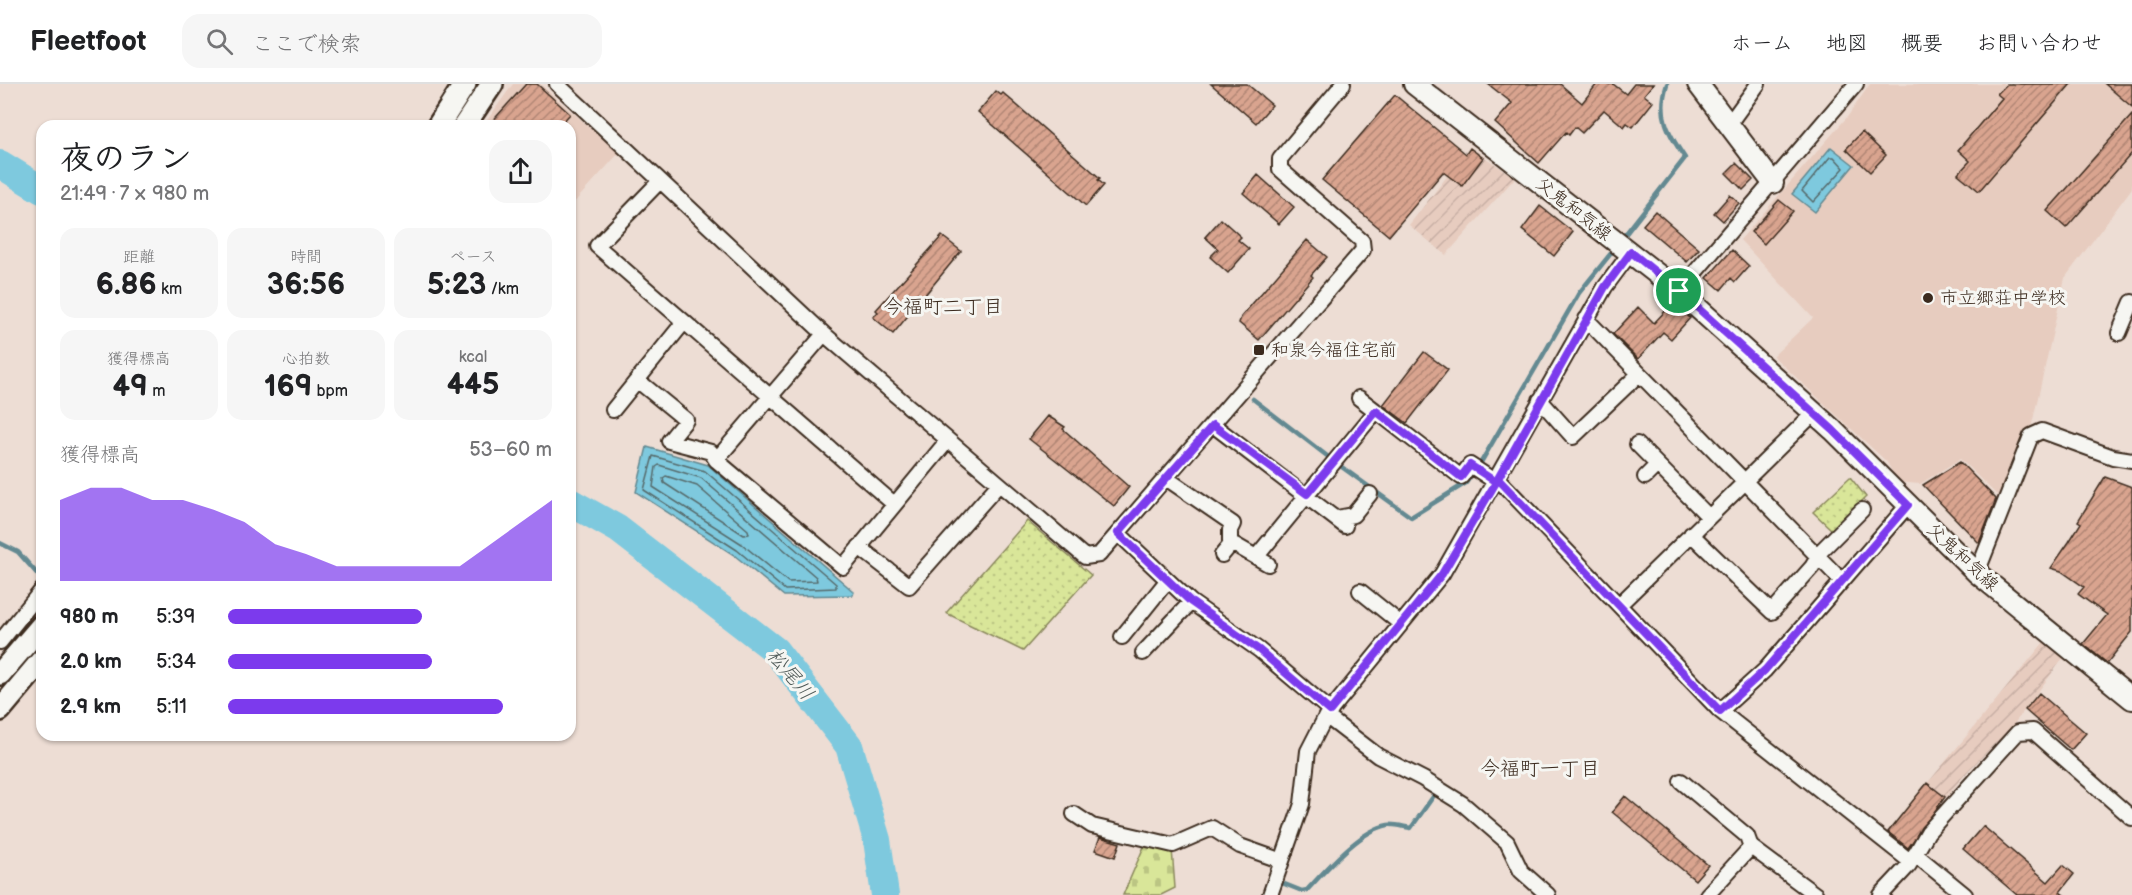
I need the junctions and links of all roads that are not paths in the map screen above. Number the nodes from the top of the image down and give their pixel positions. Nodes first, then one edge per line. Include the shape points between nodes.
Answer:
1 (492, 84) edge
2 (556, 84) edge
3 (1343, 84) edge
4 (1414, 84) edge
5 (1698, 84) edge
6 (1758, 84) edge
7 (1856, 84) edge
8 (458, 86) edge
9 (441, 120) edge
10 (468, 120) edge
11 (1729, 124) junction
12 (660, 181) junction
13 (1773, 183) junction
14 (1631, 252) junction
15 (1679, 291) junction
16 (2132, 302) edge
17 (1586, 320) junction
18 (684, 322) junction
19 (2119, 333) dead end
20 (824, 334) junction
21 (1638, 375) junction
22 (637, 380) junction
23 (770, 397) junction
24 (1359, 398) dead end
25 (1540, 400) junction
26 (613, 410) dead end
27 (1376, 411) junction
28 (1814, 413) junction
29 (1213, 425) junction
30 (948, 440) junction
31 (1637, 444) dead end
32 (716, 460) junction
33 (2132, 460) edge
34 (1657, 465) junction
35 (1645, 477) dead end
36 (1166, 478) junction
37 (1497, 480) junction
38 (1747, 480) junction
39 (999, 484) junction
40 (1307, 494) junction
41 (1370, 494) dead end
42 (894, 504) junction
43 (1908, 505) junction
44 (1360, 507) junction
45 (1862, 510) dead end
46 (1372, 516) dead end
47 (1709, 517) junction
48 (1118, 533) junction
49 (1691, 534) junction
50 (1232, 543) junction
51 (859, 547) junction
52 (1222, 555) dead end
53 (1818, 559) junction
54 (1977, 573) junction
55 (1167, 581) junction
56 (1842, 581) junction
57 (1360, 591) dead end
58 (36, 597) edge
59 (1191, 602) junction
60 (1619, 605) junction
61 (1401, 624) junction
62 (36, 632) edge
63 (1122, 637) dead end
64 (0, 642) edge
65 (1143, 653) dead end
66 (36, 667) edge
67 (0, 674) edge
68 (2132, 699) edge
69 (0, 710) edge
70 (1720, 711) junction
71 (1328, 714) junction
72 (1681, 781) dead end
73 (1696, 794) junction
74 (1687, 806) dead end
75 (1074, 814) dead end
76 (2132, 818) edge
77 (1751, 847) junction
78 (1913, 858) junction
79 (1282, 861) junction
80 (1270, 895) edge
81 (1548, 895) edge
82 (1707, 895) edge
83 (1816, 895) edge
84 (1881, 895) edge
85 (1965, 895) edge

1 - 10 main road
2 - 12 street
3 - 29 street via 1280,159 1280,170 1362,241 1363,250
4 - 14 main road, 父鬼和気線
5 - 11 main road
6 - 11 street
7 - 13 street
8 - 9 main road
11 - 13 main road
12 - 18 street via 597,246
12 - 20 street
13 - 15 street
14 - 15 main road, 父鬼和気線
14 - 17 street
15 - 28 main road, 父鬼和気線
16 - 19 street
17 - 21 street
17 - 25 street
18 - 22 street
18 - 23 street
20 - 23 street
20 - 30 street
21 - 25 street via 1573,437
21 - 38 street
22 - 26 street
22 - 32 street via 686,420 669,441 711,452
23 - 32 street
23 - 42 street
24 - 27 street
25 - 37 street
27 - 37 street via 1461,477 1470,465
27 - 40 street
28 - 38 street
28 - 43 main road, 父鬼和気線
29 - 36 street
29 - 40 street
30 - 39 street
30 - 42 street
31 - 34 street
32 - 51 street via 843,567
33 - 54 street via 2042,431 2031,436
34 - 35 street
34 - 47 street
36 - 48 street
36 - 50 street via 1233,524
37 - 60 street
37 - 61 street via 1442,574
38 - 47 street
38 - 53 street
39 - 48 street via 1085,557 1099,555
39 - 51 street via 909,586
40 - 44 street via 1341,522
40 - 50 street via 1263,560
41 - 44 street
42 - 51 street
43 - 54 main road, 父鬼和気線
43 - 56 street
44 - 46 street
45 - 53 street via 1822,550
47 - 49 street
48 - 55 street
49 - 53 street via 1772,612
49 - 60 street
50 - 52 street
53 - 56 street
54 - 68 main road, 父鬼和気線
55 - 59 street
55 - 63 street
56 - 70 street via 1765,670
57 - 61 street
58 - 64 street
59 - 65 street
59 - 71 street via 1259,650
60 - 70 street
61 - 71 street
62 - 67 main road
66 - 69 main road
70 - 78 street
71 - 79 street via 1308,751 1302,804
71 - 81 street via 1378,756 1463,804 1507,842 1521,871
72 - 73 street
73 - 74 street
73 - 77 street via 1747,836
75 - 79 street via 1092,826 1173,845 1212,828 1240,846
76 - 78 street via 2033,731 2018,732 1929,832
77 - 82 street
77 - 83 street
78 - 84 street
78 - 85 street
79 - 80 street

